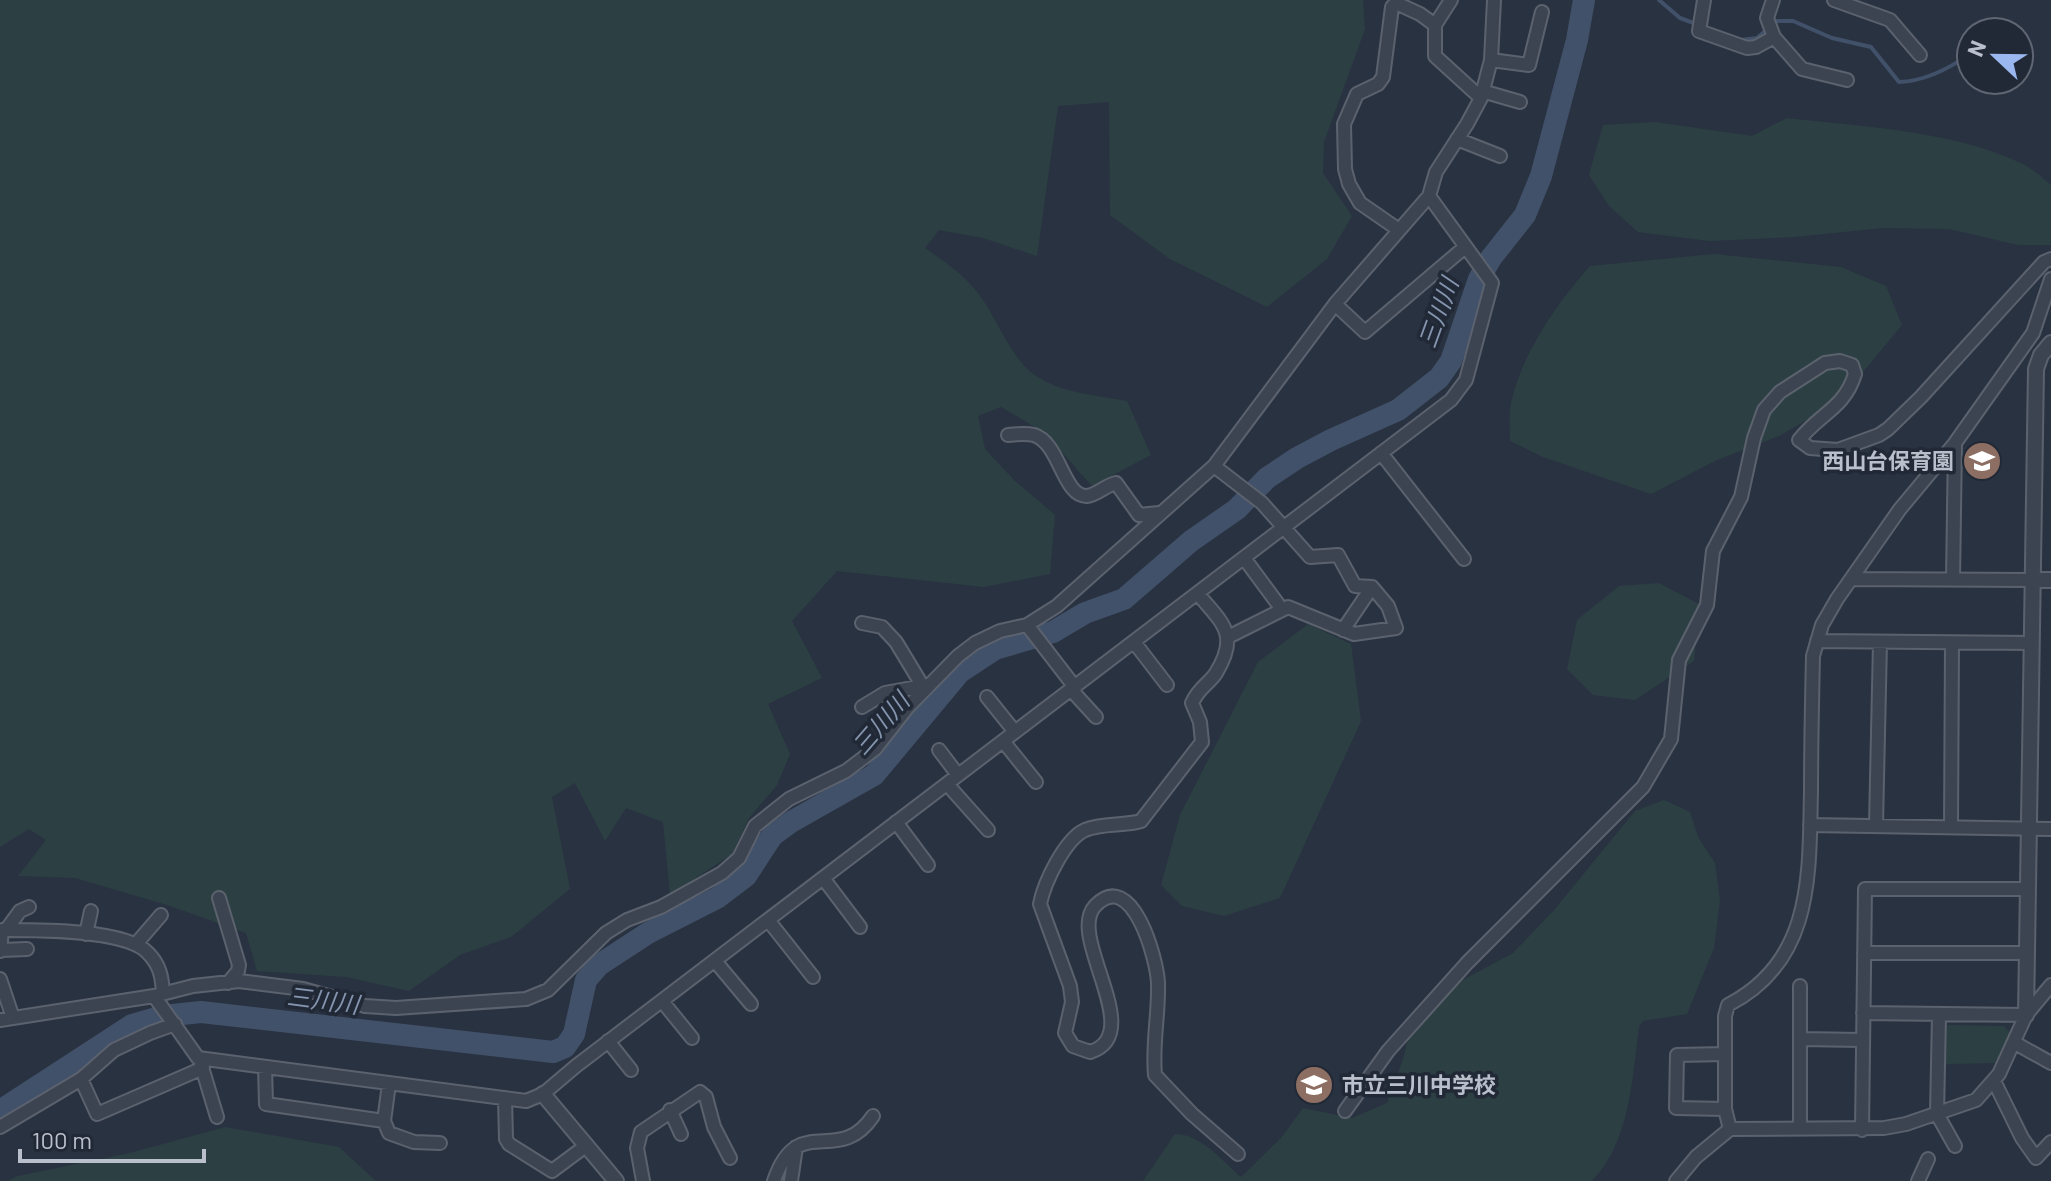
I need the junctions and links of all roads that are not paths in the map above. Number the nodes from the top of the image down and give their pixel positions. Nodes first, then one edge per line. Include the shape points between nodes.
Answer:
1 (1451, 0) edge
2 (1494, 0) edge
3 (1704, 0) edge
4 (1773, 0) edge
5 (1834, 0) edge
6 (1542, 12) dead end
7 (1435, 25) junction
8 (1770, 29) junction
9 (1920, 55) dead end
10 (1491, 60) junction
11 (1847, 80) dead end
12 (1481, 94) junction
13 (1520, 102) dead end
14 (1457, 139) junction
15 (1500, 156) dead end
16 (1429, 196) junction
17 (1399, 230) junction
18 (1465, 247) junction
19 (2051, 259) edge
20 (2051, 279) edge
21 (1335, 304) junction
22 (2033, 333) junction
23 (2050, 345) edge
24 (1008, 435) dead end
25 (1955, 443) junction
26 (1381, 453) junction
27 (1214, 466) junction
28 (1159, 513) junction
29 (1284, 526) junction
30 (1244, 558) junction
31 (1464, 559) dead end
32 (1851, 579) junction
33 (1953, 579) junction
34 (2032, 580) junction
35 (2051, 580) edge
36 (1372, 587) junction
37 (1198, 594) junction
38 (1278, 604) dead end
39 (862, 623) dead end
40 (1028, 627) junction
41 (1343, 630) junction
42 (1228, 637) junction
43 (1817, 641) junction
44 (1134, 642) junction
45 (1880, 642) junction
46 (2032, 643) junction
47 (1952, 644) junction
48 (923, 681) junction
49 (1167, 685) dead end
50 (1074, 686) junction
51 (987, 697) dead end
52 (862, 707) dead end
53 (1096, 717) dead end
54 (1015, 732) junction
55 (1003, 741) junction
56 (939, 750) dead end
57 (952, 780) junction
58 (1036, 782) dead end
59 (896, 822) junction
60 (1810, 825) junction
61 (1876, 825) junction
62 (1951, 826) junction
63 (2029, 829) junction
64 (2051, 829) edge
65 (988, 830) dead end
66 (928, 865) dead end
67 (823, 878) junction
68 (2027, 889) junction
69 (219, 898) dead end
70 (29, 907) dead end
71 (91, 911) dead end
72 (161, 915) dead end
73 (768, 920) junction
74 (860, 927) dead end
75 (3, 930) edge
76 (86, 934) junction
77 (136, 944) junction
78 (27, 949) dead end
79 (0, 951) edge
80 (1864, 953) junction
81 (2026, 953) junction
82 (715, 961) junction
83 (813, 977) dead end
84 (0, 979) edge
85 (228, 983) junction
86 (2051, 985) edge
87 (1800, 986) dead end
88 (158, 994) junction
89 (662, 1001) junction
90 (751, 1004) dead end
91 (1863, 1013) junction
92 (1939, 1015) junction
93 (2026, 1015) junction
94 (7, 1019) edge
95 (175, 1024) junction
96 (692, 1038) dead end
97 (1800, 1039) junction
98 (1862, 1040) junction
99 (608, 1041) junction
100 (2015, 1043) junction
101 (1725, 1054) junction
102 (200, 1063) junction
103 (2051, 1063) edge
104 (265, 1067) junction
105 (631, 1070) dead end
106 (81, 1079) junction
107 (1994, 1081) junction
108 (389, 1084) junction
109 (543, 1094) junction
110 (505, 1098) junction
111 (1725, 1109) junction
112 (670, 1110) junction
113 (1345, 1111) dead end
114 (1937, 1114) junction
115 (873, 1116) dead end
116 (217, 1117) dead end
117 (384, 1121) junction
118 (0, 1127) edge
119 (1800, 1128) junction
120 (1730, 1129) junction
121 (1862, 1130) junction
122 (681, 1134) dead end
123 (2051, 1142) edge
124 (440, 1143) dead end
125 (587, 1145) junction
126 (1955, 1146) dead end
127 (796, 1147) junction
128 (1238, 1154) dead end
129 (730, 1158) dead end
130 (1928, 1159) dead end
131 (616, 1181) edge
132 (643, 1181) edge
133 (774, 1181) edge
134 (791, 1181) edge
135 (1676, 1181) edge
136 (1918, 1181) edge

1 - 7 street
2 - 10 street
3 - 8 street via 1699,31 1747,48 1756,47
4 - 8 street
5 - 9 street via 1890,20
6 - 10 street via 1529,65
7 - 12 street via 1435,56
7 - 17 street via 1403,4 1392,7 1383,77 1357,94 1344,124 1345,169 1354,196
8 - 11 street via 1802,69
10 - 12 street
12 - 13 street
12 - 14 street
14 - 15 street
14 - 16 street via 1436,172
16 - 17 street
16 - 18 street
17 - 21 street
18 - 21 street via 1365,332
18 - 26 street via 1492,283 1466,380 1451,400
19 - 113 street via 1879,435 1838,450 1810,448 1799,440 1850,392 1855,374 1852,365 1840,361 1825,363 1780,392 1764,410 1741,497 1713,551 1707,605 1679,660 1671,739 1643,787 1467,963 1388,1051
20 - 22 street
21 - 27 street
22 - 23 street
22 - 25 street
23 - 34 street via 2036,369
24 - 28 street via 1043,439 1074,492 1092,495 1116,483 1139,515
25 - 32 street
25 - 33 street
26 - 29 street
26 - 31 street
27 - 28 street
27 - 29 street
28 - 40 street
29 - 30 street
29 - 36 street via 1310,557 1338,555 1355,586
30 - 37 street
30 - 38 street
32 - 33 street
32 - 43 street
33 - 34 street
34 - 35 street
34 - 46 street
36 - 41 street
36 - 41 street via 1388,606 1396,628 1354,634
37 - 42 street
37 - 44 street
39 - 48 street via 882,627
40 - 48 street via 1000,631 975,643
40 - 50 street
41 - 42 street via 1288,607
42 - 128 street via 1215,675 1192,703 1202,742 1190,760 1141,821 1078,835 1051,872 1040,904 1070,986 1065,1033 1073,1046 1090,1052 1102,1046 1112,1029 1089,932 1090,914 1113,898 1134,909 1158,980 1155,1075
43 - 45 street
43 - 60 street
44 - 49 street
44 - 50 street
45 - 47 street
45 - 61 street
46 - 47 street
46 - 63 street
47 - 62 street
48 - 52 street
48 - 85 street via 875,749 846,771 789,799 755,826 739,858 722,873 606,933 535,997 396,1008 264,983
50 - 53 street
50 - 54 street
51 - 54 street
54 - 55 street
55 - 57 street
55 - 58 street
56 - 57 street
57 - 59 street
57 - 65 street
59 - 66 street
59 - 67 street
60 - 61 street
60 - 101 street via 1807,887 1797,929 1776,968 1728,1005
61 - 62 street
62 - 63 street
63 - 64 street
63 - 68 street
67 - 73 street
67 - 74 street
68 - 80 street via 1865,889
68 - 81 street
69 - 85 street via 239,965
70 - 75 street
71 - 76 street
72 - 77 street
73 - 82 street
73 - 83 street
75 - 76 street
75 - 79 street
76 - 77 street
77 - 88 street via 157,963 162,976
78 - 79 street
80 - 81 street
80 - 91 street
81 - 93 street
82 - 89 street
82 - 90 street
84 - 94 street
85 - 88 street
86 - 93 street
87 - 97 street
88 - 94 street
88 - 95 street
89 - 96 street
89 - 99 street
91 - 92 street
91 - 98 street
92 - 93 street
92 - 114 street
93 - 100 street
95 - 102 street
95 - 106 street via 114,1050
97 - 98 street
97 - 119 street
98 - 121 street
99 - 105 street
99 - 109 street
100 - 103 street
100 - 107 street
101 - 111 street
101 - 111 street via 1677,1055 1676,1108
102 - 104 street
102 - 106 street via 97,1114
102 - 116 street
104 - 108 street
104 - 117 street via 266,1104
106 - 118 street
107 - 114 street via 1976,1100
107 - 123 street via 2036,1158
108 - 110 street
108 - 117 street
109 - 110 street via 526,1101
109 - 125 street
110 - 125 street via 509,1144 552,1171
111 - 120 street
112 - 122 street
112 - 129 street via 700,1092
112 - 132 street via 637,1141
114 - 121 street
114 - 126 street
115 - 127 street via 847,1140 810,1141
117 - 124 street via 397,1138
119 - 120 street
119 - 121 street
120 - 135 street
125 - 131 street
127 - 133 street
127 - 134 street
130 - 136 street

